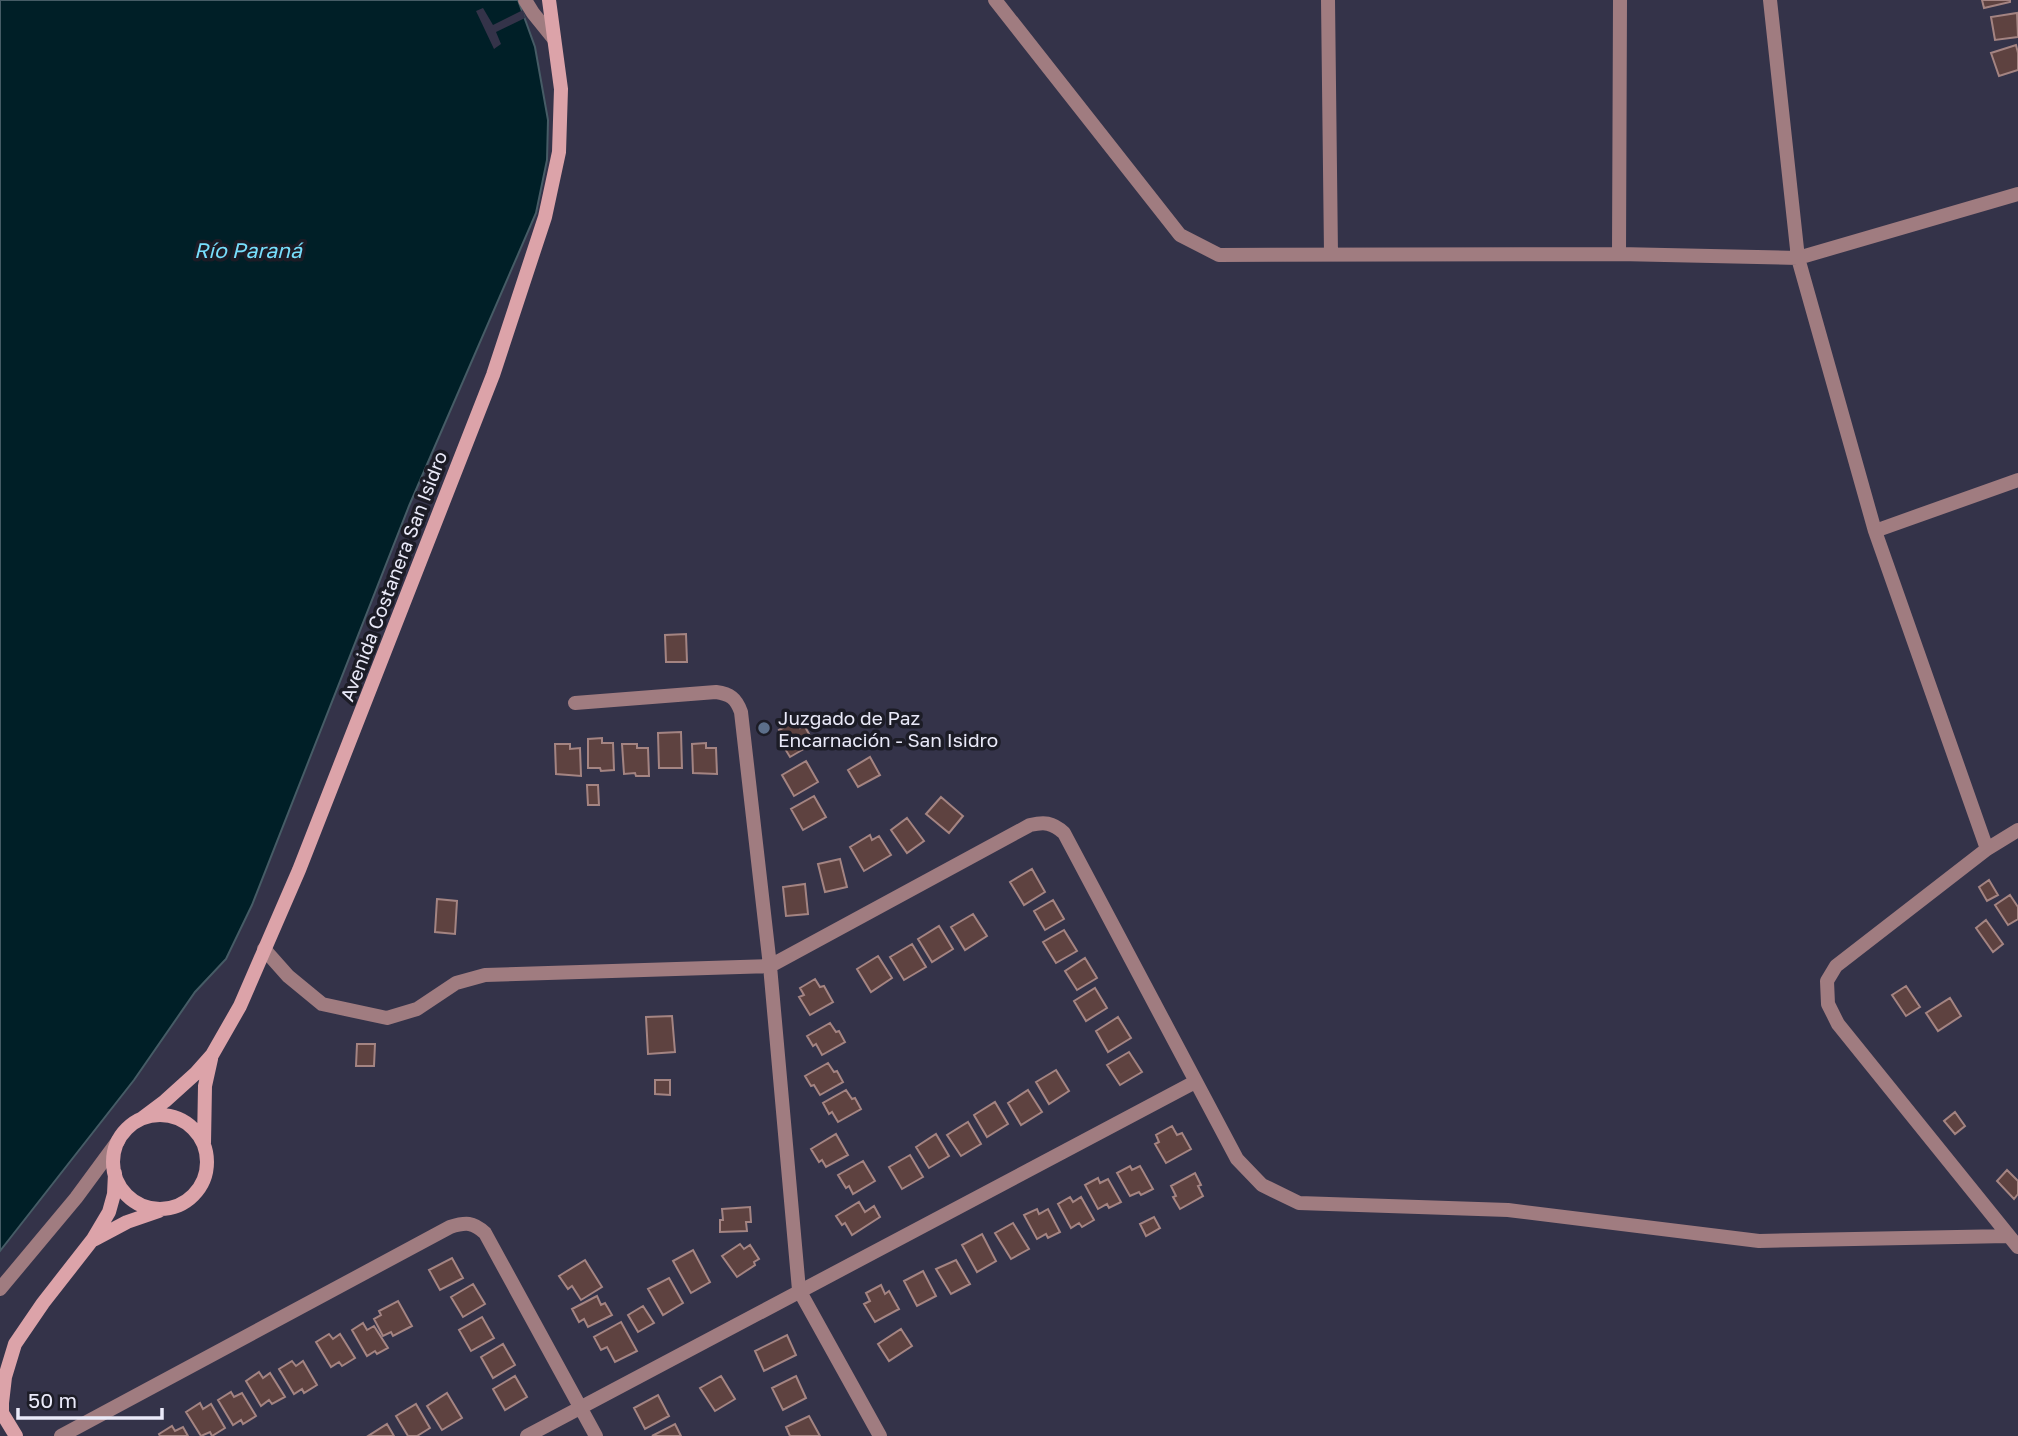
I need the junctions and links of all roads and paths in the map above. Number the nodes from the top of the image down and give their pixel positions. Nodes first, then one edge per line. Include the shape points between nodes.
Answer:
1 (526, 0) edge
2 (549, 0) edge
3 (995, 0) edge
4 (1328, 0) edge
5 (1620, 0) edge
6 (1770, 0) edge
7 (554, 39) junction
8 (2018, 194) edge
9 (1331, 254) junction
10 (1619, 254) junction
11 (1798, 258) junction
12 (2018, 480) edge
13 (1875, 531) junction
14 (575, 702) dead end
15 (2018, 830) edge
16 (1987, 849) junction
17 (264, 949) junction
18 (770, 966) junction
19 (212, 1055) junction
20 (1195, 1082) junction
21 (141, 1119) junction
22 (118, 1141) junction
23 (204, 1145) junction
24 (115, 1173) junction
25 (169, 1208) junction
26 (93, 1239) junction
27 (2013, 1241) edge
28 (0, 1289) edge
29 (799, 1290) junction
30 (581, 1407) junction
31 (16, 1436) edge
32 (61, 1436) edge
33 (527, 1436) edge
34 (596, 1436) edge
35 (880, 1436) edge

1 - 7 street
2 - 7 main road, Avenida Costanera San Isidro
3 - 9 street via 1181,235 1219,255
4 - 9 street
5 - 10 street
6 - 11 street
7 - 17 main road, Avenida Costanera San Isidro via 561,89 559,152 545,217 493,375
8 - 11 street
9 - 10 street
10 - 11 street
11 - 13 street
12 - 13 street
13 - 16 street
14 - 18 street via 716,692 737,701
15 - 16 street
16 - 27 street via 1836,966 1827,981 1827,992 1838,1024
17 - 18 street via 322,1004 387,1018 417,1009 456,983 485,975
17 - 19 main road, Avenida Costanera San Isidro via 240,1006
18 - 20 street via 1030,825 1055,825
18 - 29 street
19 - 21 main road, Avenida Costanera San Isidro
19 - 23 main road via 205,1086
20 - 27 street via 1237,1159 1262,1185 1300,1203 1508,1210 1759,1241
20 - 29 street
21 - 22 main road, Avenida Costanera San Isidro
21 - 23 main road via 171,1116 197,1132
22 - 24 main road
22 - 28 street, Avenida Costanera San Isidro
23 - 25 main road via 207,1159 201,1185 182,1203
24 - 25 main road via 135,1201
24 - 26 main road via 112,1203
25 - 26 main road
26 - 31 main road via 15,1344 5,1377 2,1413
29 - 30 street
29 - 35 street
30 - 32 street via 485,1233 465,1222
30 - 33 street
30 - 34 street

